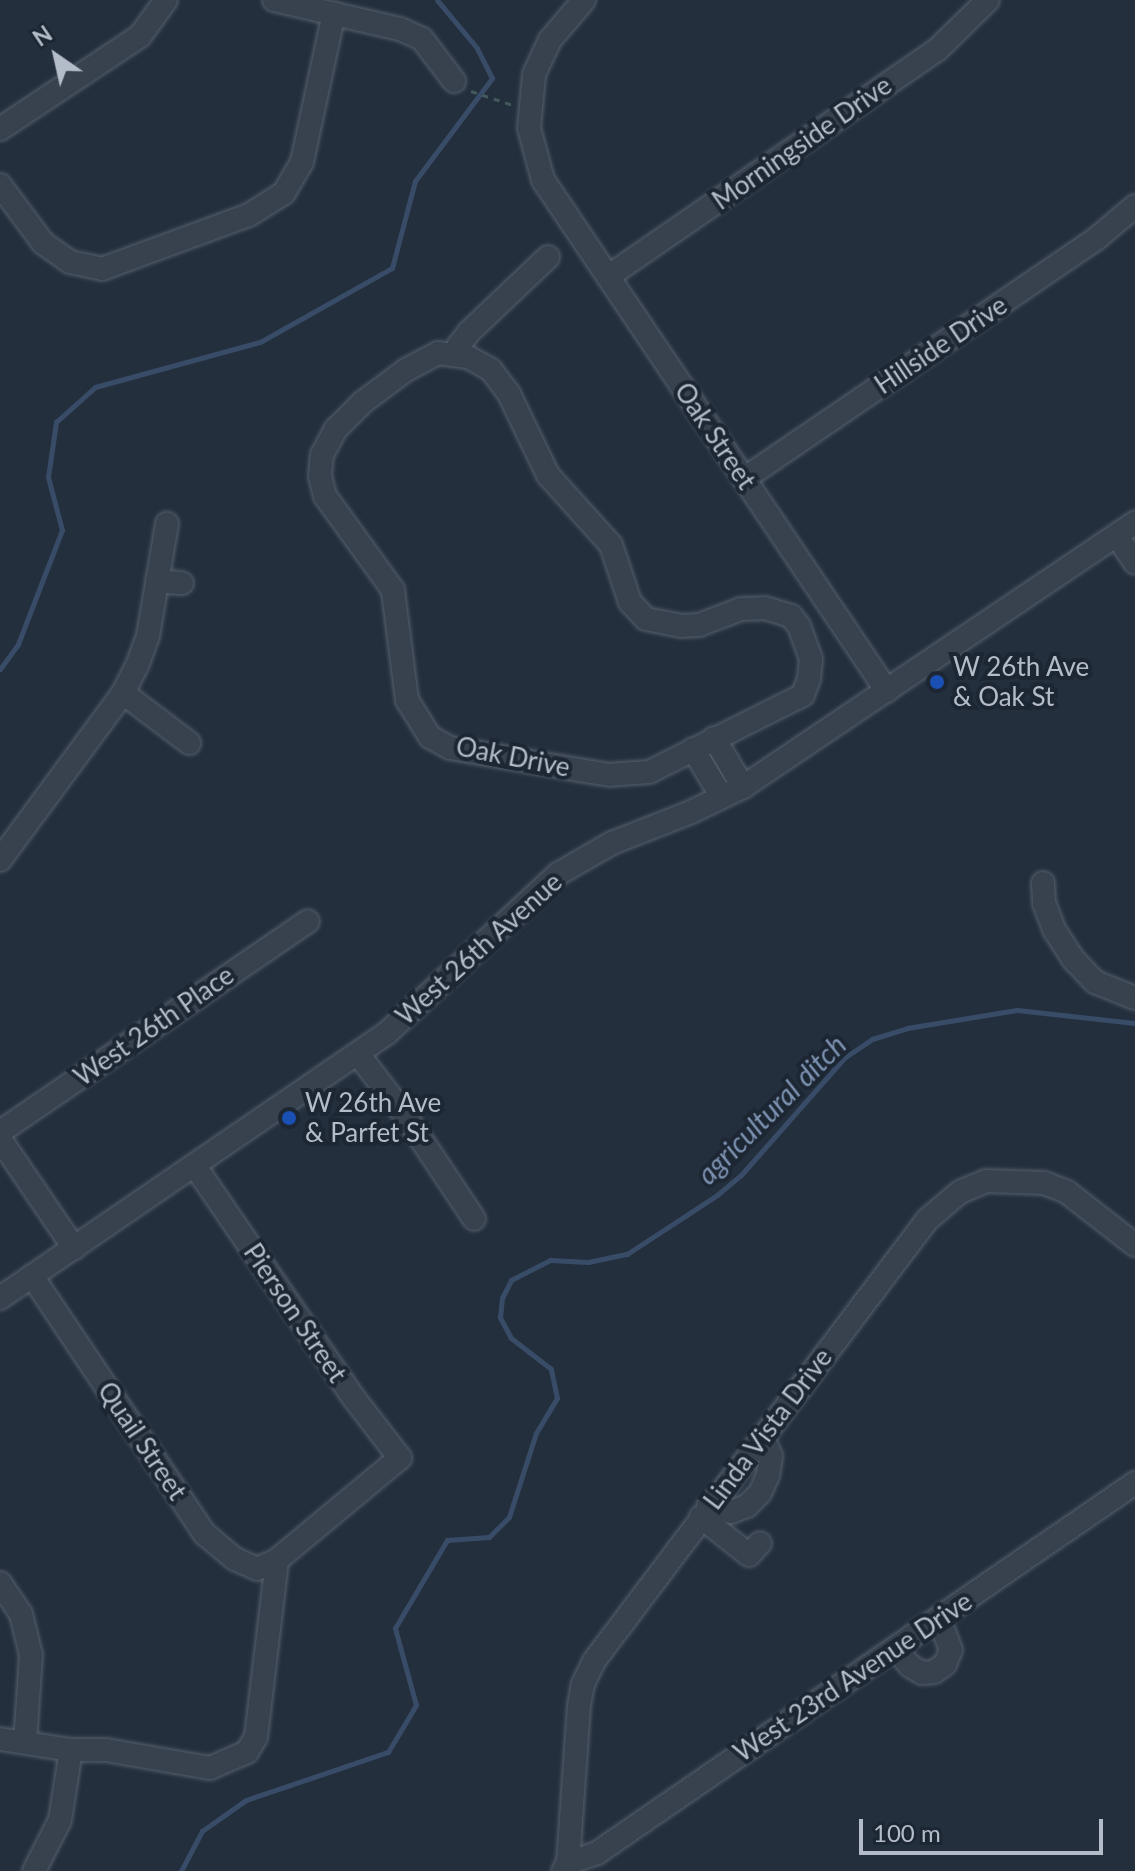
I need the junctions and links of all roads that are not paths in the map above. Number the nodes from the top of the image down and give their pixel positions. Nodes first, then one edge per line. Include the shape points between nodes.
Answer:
1 (166, 0) edge
2 (274, 0) edge
3 (584, 0) edge
4 (988, 0) edge
5 (334, 13) junction
6 (458, 84) road end
7 (0, 129) edge
8 (0, 185) edge
9 (1135, 206) edge
10 (548, 257) dead end
11 (609, 276) junction
12 (458, 356) junction
13 (744, 479) junction
14 (167, 524) dead end
15 (1126, 530) edge
16 (1135, 563) edge
17 (157, 581) junction
18 (182, 583) dead end
19 (887, 691) junction
20 (123, 693) junction
21 (714, 738) junction
22 (189, 743) dead end
23 (693, 749) junction
24 (743, 787) junction
25 (722, 797) junction
26 (0, 860) edge
27 (1043, 883) dead end
28 (308, 921) dead end
29 (1135, 998) edge
30 (358, 1054) junction
31 (0, 1132) edge
32 (0, 1139) edge
33 (195, 1166) junction
34 (474, 1219) dead end
35 (1135, 1245) edge
36 (74, 1248) junction
37 (32, 1276) junction
38 (0, 1298) edge
39 (762, 1436) junction
40 (1135, 1483) edge
41 (705, 1512) junction
42 (760, 1543) dead end
43 (277, 1560) junction
44 (0, 1583) edge
45 (939, 1619) junction
46 (895, 1648) junction
47 (0, 1739) edge
48 (25, 1742) junction
49 (71, 1750) junction
50 (566, 1867) edge
51 (34, 1871) edge

1 - 7 street via 140,36
2 - 5 street
3 - 11 street, Oak Street via 550,40 534,75 529,128 543,180
4 - 11 street, Morningside Drive via 937,50
5 - 6 street via 422,39
5 - 8 street via 302,162 284,193 249,215 102,269 70,262 43,243
9 - 13 street, Hillside Drive via 1084,247
10 - 12 street via 469,332
11 - 13 street, Oak Street
12 - 21 street, Oak Drive via 491,370 509,394 548,475 611,545 630,602 646,619 699,625 741,609 765,608 791,616 799,626 811,659 803,695
12 - 23 street, Oak Drive via 438,353 385,386 336,429 322,455 325,496 393,590 407,700 419,721 430,737 450,748 610,775 649,772
13 - 19 street, Oak Street
14 - 17 street
15 - 16 street
15 - 19 street, West 26th Avenue
17 - 18 street
17 - 20 street via 148,636
19 - 24 street, West 26th Avenue
20 - 22 street
20 - 26 street
21 - 23 street, Oak Drive
21 - 24 street
23 - 25 street
24 - 25 street, West 26th Avenue
25 - 30 street, West 26th Avenue via 612,843 558,874 412,1012
27 - 29 street via 1055,931 1073,959 1095,982
28 - 31 street, West 26th Place
30 - 33 street, West 26th Avenue
30 - 34 street
32 - 36 street
33 - 36 street, West 26th Avenue
33 - 43 street, Pierson Street via 400,1458
35 - 39 street, Linda Vista Drive via 1067,1192 1044,1183 994,1180 960,1192 927,1220
36 - 37 street, West 26th Avenue
37 - 38 street, West 26th Avenue
37 - 43 street, Quail Street via 205,1534 257,1569
39 - 41 street, Linda Vista Drive
39 - 41 street via 771,1456 760,1493 731,1512
40 - 45 street, West 23rd Avenue Drive
41 - 42 street via 749,1555
41 - 50 street, Linda Vista Drive via 594,1661 583,1684
43 - 49 street via 256,1737 247,1752 210,1768 106,1750
44 - 48 street via 21,1614 31,1655
45 - 46 street, West 23rd Avenue Drive
45 - 46 street via 951,1650 934,1672 910,1666
46 - 50 street, West 23rd Avenue Drive via 597,1853
47 - 48 street
48 - 49 street
49 - 51 street via 60,1820

